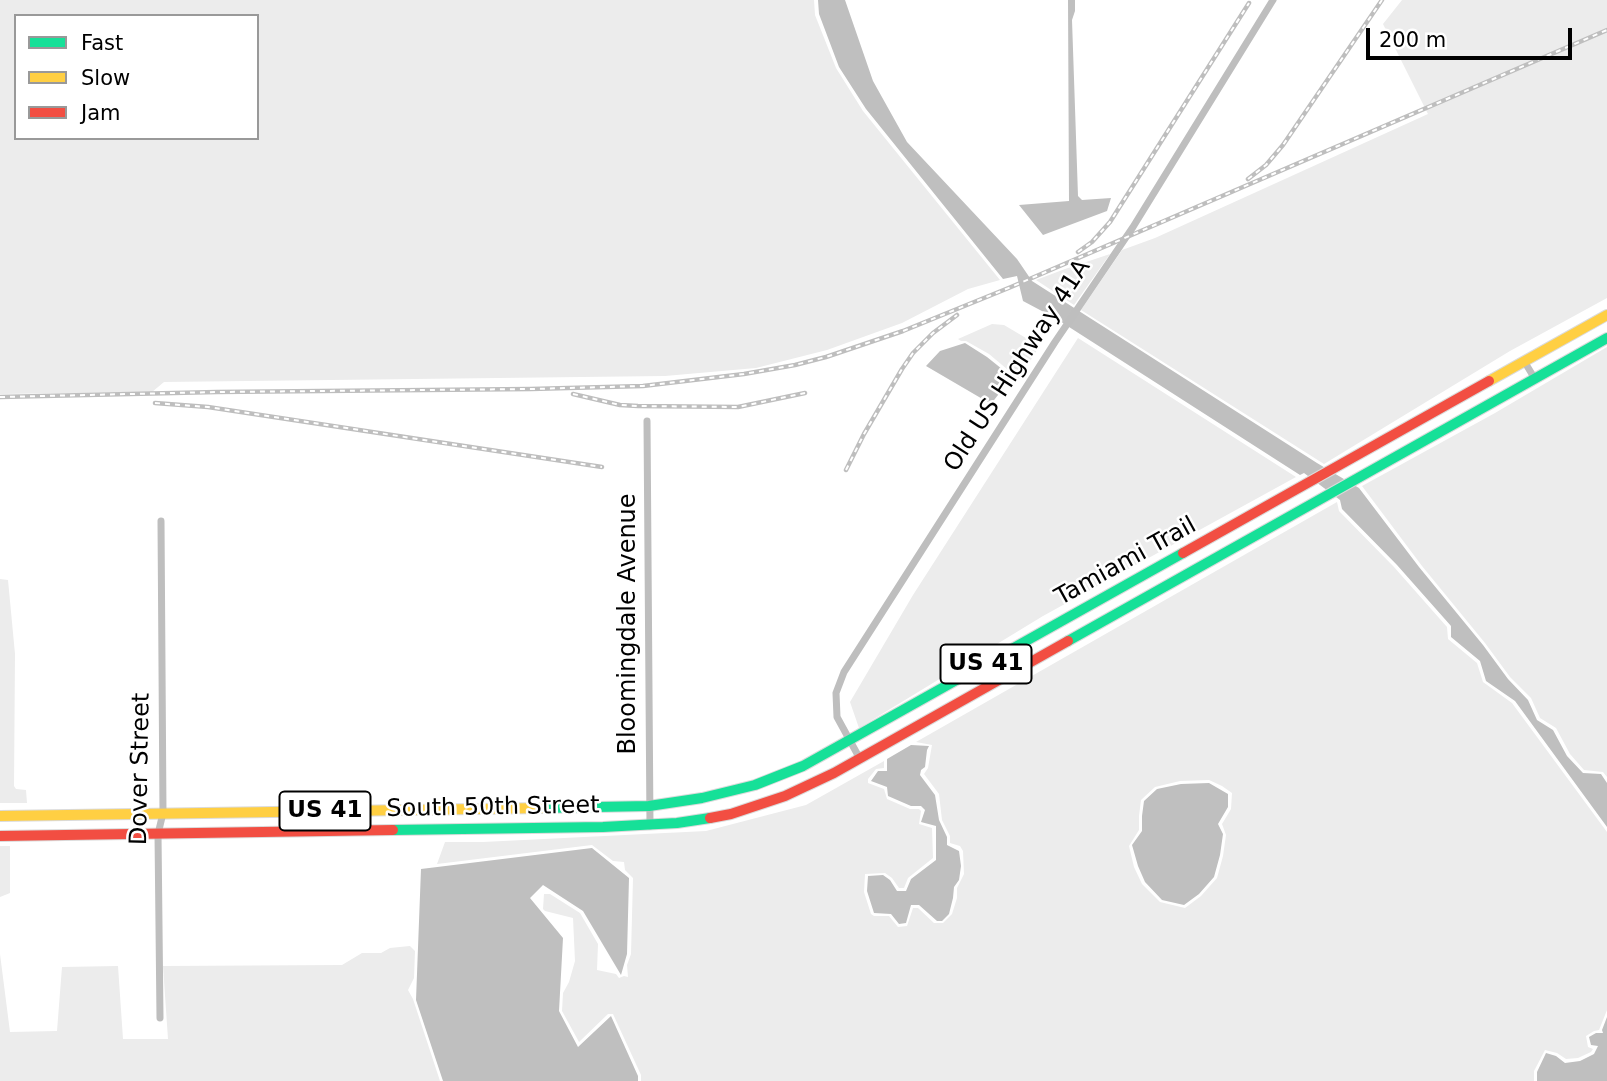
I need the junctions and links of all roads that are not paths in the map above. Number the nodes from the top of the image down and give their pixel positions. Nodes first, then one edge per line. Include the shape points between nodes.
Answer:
1 (1273, 0) edge
2 (1607, 315) edge
3 (1607, 338) edge
4 (1524, 361) junction
5 (1535, 379) junction
6 (647, 421) dead end
7 (161, 521) dead end
8 (850, 741) junction
9 (860, 759) junction
10 (649, 806) junction
11 (288, 811) junction
12 (163, 813) junction
13 (0, 816) edge
14 (650, 826) junction
15 (288, 832) junction
16 (158, 834) junction
17 (0, 836) edge
18 (160, 1018) dead end

1 - 8 street, Old US Highway 41A via 1133,227 844,672 836,693 837,717
2 - 4 main road, Tamiami Trail / US 41
3 - 5 main road, Tamiami Trail / US 41
4 - 5 street
4 - 8 main road, Tamiami Trail / US 41
5 - 9 main road, Tamiami Trail / US 41
6 - 10 street, Bloomingdale Avenue
7 - 12 street, Dover Street
8 - 9 street, Old US Highway 41A
8 - 10 main road, Tamiami Trail / US 41 via 755,785
9 - 14 main road, Tamiami Trail / US 41 via 811,785 731,814
10 - 11 main road, South 50th Street / US 41
10 - 14 street, Bloomingdale Avenue
11 - 12 main road, South 50th Street / US 41
11 - 15 street
12 - 13 main road, South 50th Street / US 41
12 - 16 street, Dover Street
14 - 15 main road, South 50th Street / US 41
15 - 16 main road, South 50th Street / US 41
16 - 17 main road, South 50th Street / US 41
16 - 18 street, Dover Street

